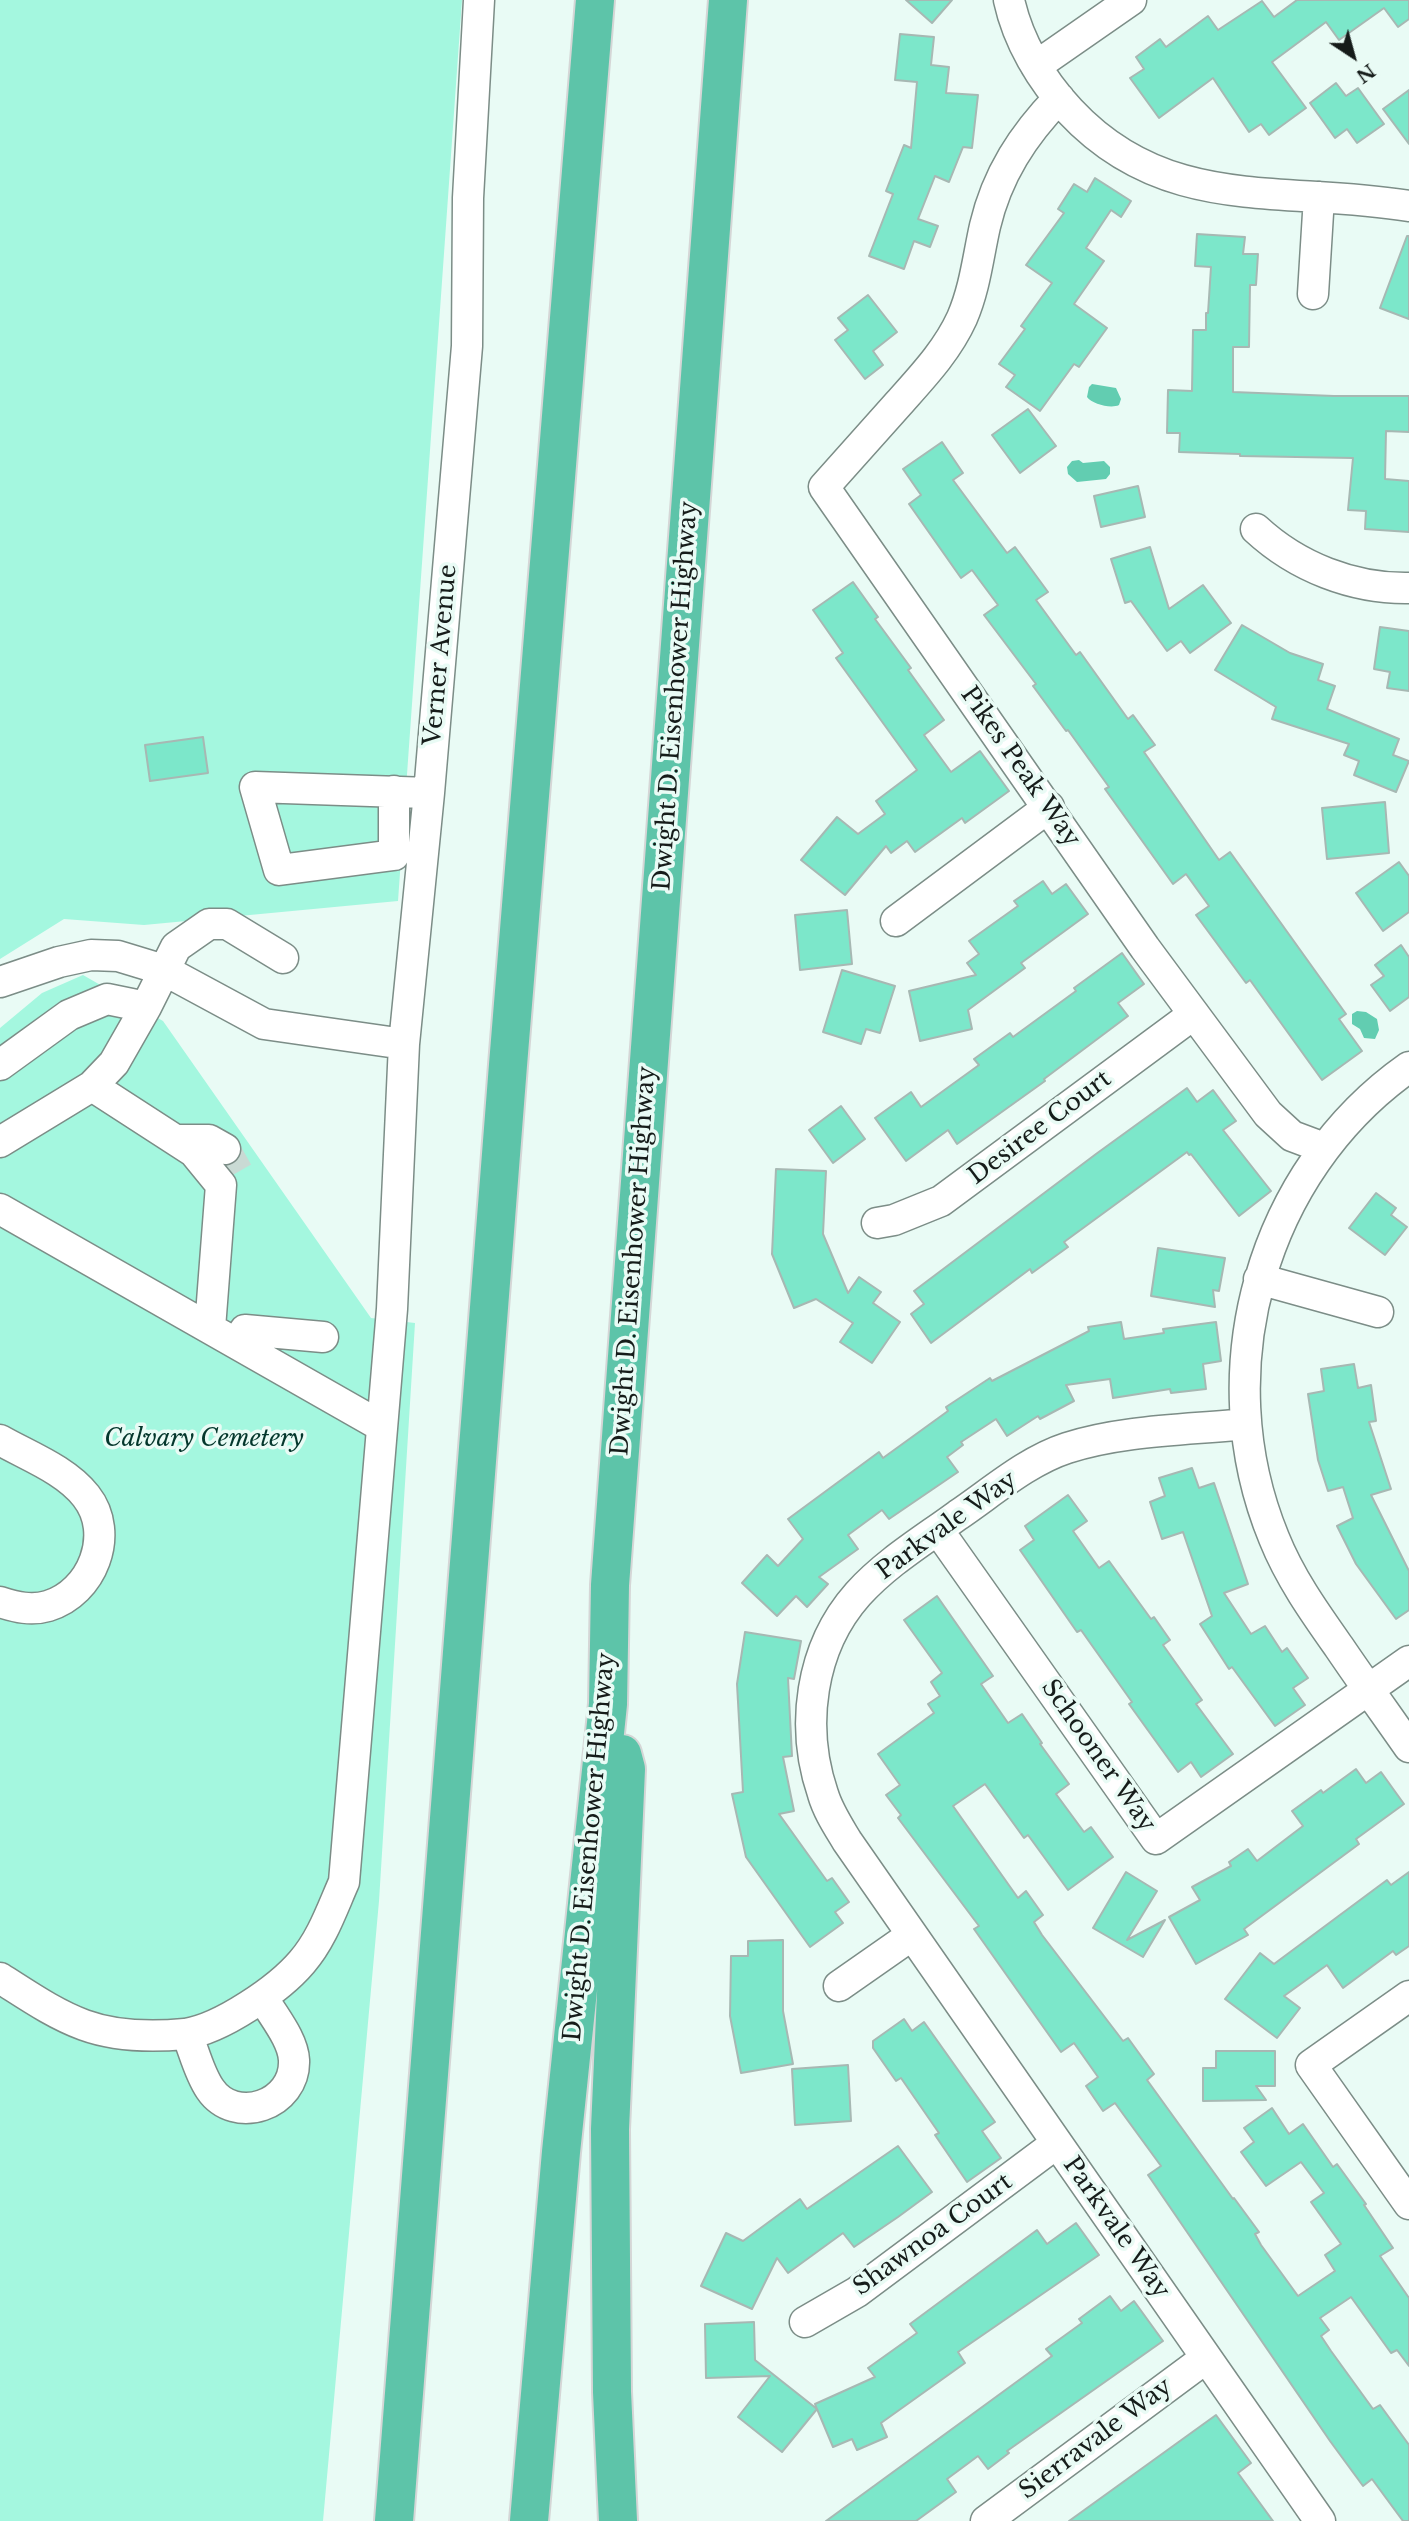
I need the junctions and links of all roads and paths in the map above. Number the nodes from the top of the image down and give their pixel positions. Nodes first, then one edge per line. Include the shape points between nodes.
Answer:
1 (479, 0) edge
2 (595, 0) edge
3 (729, 0) edge
4 (1009, 0) edge
5 (1131, 0) edge
6 (1036, 66) junction
7 (1059, 98) junction
8 (1319, 197) junction
9 (1409, 206) edge
10 (1313, 294) dead end
11 (1256, 529) dead end
12 (1409, 587) edge
13 (394, 791) junction
14 (429, 793) junction
15 (1049, 807) junction
16 (896, 921) dead end
17 (284, 958) dead end
18 (164, 970) junction
19 (0, 982) edge
20 (146, 1007) junction
21 (1194, 1014) junction
22 (404, 1044) junction
23 (0, 1065) edge
24 (1409, 1067) edge
25 (92, 1086) junction
26 (176, 1140) junction
27 (0, 1142) edge
28 (1324, 1148) junction
29 (0, 1209) edge
30 (220, 1210) junction
31 (877, 1223) dead end
32 (1259, 1279) junction
33 (1378, 1312) dead end
34 (210, 1328) junction
35 (323, 1337) dead end
36 (236, 1343) junction
37 (1246, 1424) junction
38 (382, 1426) junction
39 (0, 1440) edge
40 (938, 1530) junction
41 (0, 1602) edge
42 (1409, 1661) edge
43 (1368, 1689) junction
44 (608, 1704) junction
45 (1409, 1747) edge
46 (912, 1935) junction
47 (0, 1978) edge
48 (839, 1986) dead end
49 (1409, 1996) edge
50 (263, 1998) junction
51 (187, 2034) junction
52 (1057, 2143) junction
53 (1409, 2204) edge
54 (805, 2322) dead end
55 (1206, 2358) junction
56 (394, 2521) edge
57 (529, 2521) edge
58 (618, 2521) edge
59 (986, 2521) edge
60 (1320, 2521) edge

1 - 14 street, Verner Avenue via 468,198 467,346
2 - 56 highway
3 - 44 highway, Dwight D. Eisenhower Highway via 610,1585
4 - 6 street
5 - 6 street
6 - 7 street
7 - 8 street via 1110,146 1174,179 1231,191
7 - 15 street, Pikes Peak Way via 1035,123 1000,180 968,303 941,355 824,487
8 - 9 street
8 - 10 street
11 - 12 street via 1327,574 1363,584
13 - 13 street via 255,786 279,870 394,855
13 - 14 street
14 - 22 street, Verner Avenue
15 - 16 street
15 - 21 street, Pikes Peak Way
17 - 18 street via 227,924 209,924 176,947
18 - 19 street via 118,956 91,955
18 - 20 street
18 - 22 street via 264,1024
20 - 23 street via 107,999 69,1015
20 - 25 street via 114,1063
21 - 28 street, Pikes Peak Way via 1279,1126
21 - 31 street, Desiree Court via 948,1196 925,1209
22 - 38 street, Verner Avenue
24 - 28 street via 1364,1103
25 - 26 street
25 - 27 street
26 - 30 street via 194,1152 221,1185
26 - 30 street via 209,1140 231,1161 238,1182
28 - 32 street via 1281,1220
29 - 34 street
30 - 34 street
32 - 33 street
32 - 37 street via 1245,1359
34 - 36 street
35 - 36 street via 245,1331
36 - 38 street
37 - 40 street, Parkvale Way via 1101,1439 1065,1449 1018,1474
37 - 43 street via 1254,1475 1275,1540 1303,1595
38 - 50 street, Verner Avenue via 344,1882 304,1961
39 - 41 street via 72,1481 88,1498 99,1533 91,1571 65,1598 29,1609
40 - 43 street, Schooner Way via 1156,1839
40 - 46 street, Parkvale Way via 883,1569 847,1609 822,1656 811,1708 814,1761 830,1811
42 - 43 street
43 - 45 street
44 - 57 highway, Dwight D. Eisenhower Highway via 561,2152
44 - 58 highway via 626,1769 610,2129
46 - 48 street
46 - 52 street, Parkvale Way
47 - 51 street via 86,2026 123,2034
49 - 53 street via 1311,2065
50 - 51 street
50 - 51 street via 291,2046 294,2060 285,2090 263,2106 248,2109 220,2099 209,2088
52 - 54 street, Shawnoa Court via 857,2292
52 - 55 street, Parkvale Way
55 - 59 street, Sierravale Way
55 - 60 street, Parkvale Way

